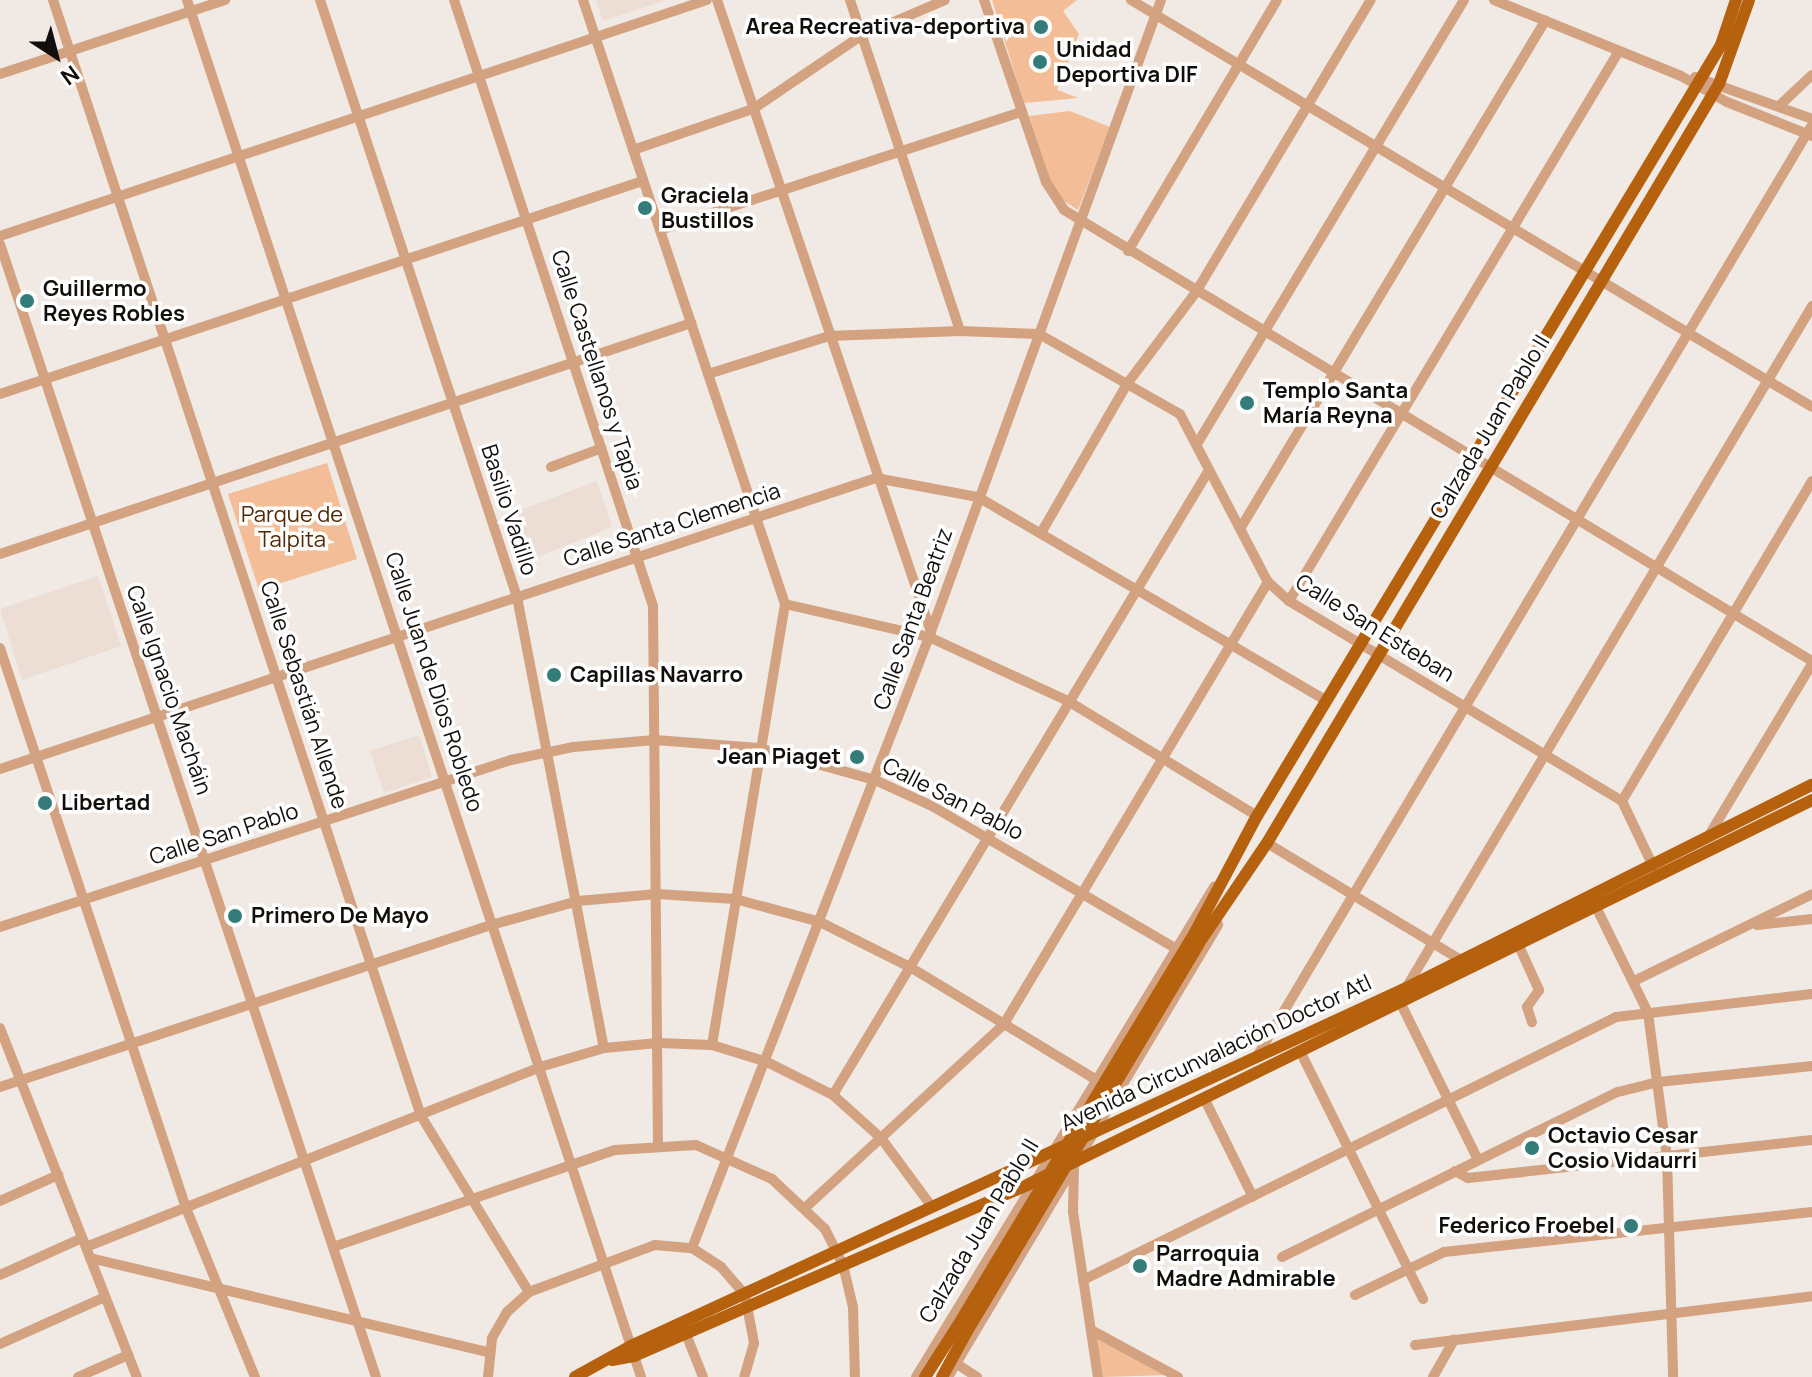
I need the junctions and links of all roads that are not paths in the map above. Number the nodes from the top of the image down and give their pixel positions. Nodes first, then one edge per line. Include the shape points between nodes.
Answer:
1 (53, 0) edge
2 (187, 0) edge
3 (225, 0) edge
4 (320, 0) edge
5 (454, 0) edge
6 (583, 0) edge
7 (707, 0) edge
8 (717, 0) edge
9 (850, 0) edge
10 (945, 0) edge
11 (984, 0) edge
12 (1131, 0) edge
13 (1161, 0) edge
14 (1277, 0) edge
15 (1371, 0) edge
16 (1464, 0) edge
17 (1494, 0) edge
18 (1738, 0) edge
19 (191, 11) junction
20 (1156, 14) junction
21 (1545, 21) junction
22 (861, 36) junction
23 (595, 37) junction
24 (70, 51) junction
25 (1619, 51) junction
26 (1238, 64) junction
27 (0, 74) edge
28 (479, 75) junction
29 (1812, 75) edge
30 (1699, 82) junction
31 (1716, 89) junction
32 (1307, 105) junction
33 (1779, 106) junction
34 (753, 109) junction
35 (1022, 112) junction
36 (358, 115) junction
37 (1811, 129) edge
38 (1375, 146) junction
39 (633, 150) junction
40 (901, 150) junction
41 (239, 154) junction
42 (643, 181) junction
43 (1443, 187) junction
44 (781, 189) junction
45 (115, 196) junction
46 (527, 220) junction
47 (1081, 222) junction
48 (1512, 228) junction
49 (660, 230) junction
50 (0, 236) edge
51 (0, 244) edge
52 (1128, 251) junction
53 (405, 260) junction
54 (1585, 272) junction
55 (1599, 280) junction
56 (1196, 292) junction
57 (286, 300) junction
58 (1812, 306) edge
59 (691, 323) junction
60 (960, 331) junction
61 (1687, 332) junction
62 (1264, 333) junction
63 (1039, 334) junction
64 (829, 336) junction
65 (163, 341) junction
66 (574, 363) junction
67 (708, 374) junction
68 (1332, 374) junction
69 (43, 380) junction
70 (1767, 380) junction
71 (1127, 384) junction
72 (0, 394) edge
73 (452, 403) junction
74 (1812, 407) edge
75 (1401, 416) junction
76 (335, 443) junction
77 (1197, 444) junction
78 (602, 448) junction
79 (1472, 458) junction
80 (551, 467) dead end
81 (1489, 468) junction
82 (1209, 470) junction
83 (876, 478) junction
84 (1812, 481) edge
85 (214, 483) junction
86 (978, 497) junction
87 (756, 518) junction
88 (1575, 520) junction
89 (91, 525) junction
90 (1240, 529) junction
91 (1041, 533) junction
92 (0, 554) edge
93 (638, 558) junction
94 (1656, 568) junction
95 (1268, 582) junction
96 (1136, 591) junction
97 (517, 597) junction
98 (1289, 601) junction
99 (785, 604) junction
100 (1733, 615) junction
101 (930, 635) junction
102 (397, 637) junction
103 (1360, 644) junction
104 (1230, 646) junction
105 (0, 648) edge
106 (1378, 655) junction
107 (1812, 662) edge
108 (277, 677) junction
109 (1326, 700) junction
110 (1068, 701) junction
111 (1464, 707) junction
112 (157, 716) junction
113 (655, 740) junction
114 (759, 748) junction
115 (547, 751) junction
116 (37, 756) junction
117 (1545, 756) junction
118 (1163, 759) junction
119 (0, 769) edge
120 (875, 780) junction
121 (446, 781) junction
122 (1812, 785) edge
123 (1812, 800) edge
124 (1622, 801) junction
125 (1257, 816) junction
126 (325, 822) junction
127 (987, 837) junction
128 (1707, 838) junction
129 (1267, 843) junction
130 (1230, 861) junction
131 (206, 862) junction
132 (1653, 866) junction
133 (1251, 868) junction
134 (1082, 892) junction
135 (657, 894) junction
136 (1352, 894) junction
137 (1812, 894) edge
138 (84, 899) junction
139 (735, 899) junction
140 (578, 901) junction
141 (1593, 902) junction
142 (1812, 919) edge
143 (820, 922) junction
144 (491, 925) junction
145 (1747, 926) junction
146 (0, 927) edge
147 (1195, 940) junction
148 (1433, 943) junction
149 (1518, 944) junction
150 (1175, 948) junction
151 (1461, 960) junction
152 (372, 965) junction
153 (910, 967) junction
154 (1634, 981) junction
155 (1406, 988) junction
156 (1812, 994) edge
157 (1400, 1002) junction
158 (252, 1005) junction
159 (1648, 1013) junction
160 (1532, 1022) dead end
161 (1004, 1024) junction
162 (0, 1028) edge
163 (658, 1043) junction
164 (132, 1044) junction
165 (712, 1045) junction
166 (604, 1048) junction
167 (1300, 1051) junction
168 (1255, 1059) junction
169 (767, 1062) junction
170 (1812, 1066) edge
171 (540, 1067) junction
172 (1093, 1078) junction
173 (20, 1080) junction
174 (1658, 1082) junction
175 (0, 1087) edge
176 (833, 1095) junction
177 (1204, 1098) junction
178 (1449, 1101) junction
179 (1078, 1102) junction
180 (1106, 1113) junction
181 (421, 1116) junction
182 (1095, 1132) junction
183 (881, 1138) junction
184 (1812, 1140) edge
185 (658, 1144) junction
186 (1351, 1149) junction
187 (1048, 1152) junction
188 (730, 1156) junction
189 (1667, 1157) junction
190 (1478, 1160) junction
191 (1075, 1161) junction
192 (305, 1163) junction
193 (572, 1165) junction
194 (1455, 1171) junction
195 (58, 1175) junction
196 (1029, 1184) junction
197 (1253, 1197) junction
198 (0, 1201) edge
199 (472, 1201) junction
200 (806, 1207) junction
201 (932, 1207) junction
202 (186, 1208) junction
203 (1015, 1209) junction
204 (1379, 1209) junction
205 (1812, 1212) edge
206 (1039, 1224) junction
207 (1670, 1230) junction
208 (84, 1243) junction
209 (333, 1247) junction
210 (692, 1248) junction
211 (838, 1250) junction
212 (1282, 1257) dead end
213 (90, 1258) junction
214 (602, 1262) junction
215 (843, 1265) junction
216 (1408, 1270) junction
217 (0, 1275) edge
218 (1083, 1280) junction
219 (220, 1290) junction
220 (529, 1292) junction
221 (1355, 1295) dead end
222 (1812, 1296) edge
223 (105, 1297) junction
224 (1423, 1299) dead end
225 (747, 1300) junction
226 (1671, 1312) junction
227 (358, 1324) junction
228 (962, 1330) junction
229 (1091, 1330) junction
230 (686, 1334) junction
231 (1454, 1340) junction
232 (0, 1344) edge
233 (1415, 1345) dead end
234 (632, 1351) junction
235 (488, 1352) junction
236 (128, 1355) junction
237 (957, 1364) junction
238 (78, 1377) edge
239 (137, 1377) edge
240 (255, 1377) edge
241 (376, 1377) edge
242 (488, 1377) edge
243 (575, 1377) edge
244 (641, 1377) edge
245 (703, 1377) edge
246 (744, 1377) edge
247 (855, 1377) edge
248 (916, 1377) edge
249 (925, 1377) edge
250 (942, 1377) edge
251 (948, 1377) edge
252 (977, 1377) edge
253 (1098, 1377) edge
254 (1178, 1377) edge
255 (1433, 1377) edge
256 (1673, 1377) edge

1 - 24 street, Calle Sebastián Allende
2 - 19 street, Calle Juan de Dios Robledo
3 - 19 street
4 - 36 street, Basilio Vadillo
5 - 28 street, Calle Castellanos y Tapia
6 - 23 street
7 - 23 street
8 - 34 street
9 - 22 street
10 - 22 street
11 - 35 street
12 - 20 street
13 - 20 street, Calle Santa Beatriz
14 - 26 street
15 - 32 street
16 - 38 street
17 - 21 street
18 - 30 main road, Calzada Juan Pablo II
18 - 31 main road, Calzada Juan Pablo II
19 - 24 street
19 - 41 street, Calle Juan de Dios Robledo
20 - 26 street
20 - 47 street, Calle Santa Beatriz
21 - 25 street
21 - 43 street
22 - 34 street
22 - 40 street
23 - 28 street
23 - 39 street
24 - 27 street
24 - 45 street, Calle Sebastián Allende
25 - 30 street
25 - 48 street
26 - 32 street
26 - 52 street
28 - 36 street
28 - 46 street, Calle Castellanos y Tapia
29 - 33 street
30 - 31 street
30 - 54 main road, Calzada Juan Pablo II
31 - 33 street
31 - 37 street
31 - 55 main road, Calzada Juan Pablo II
32 - 38 street
32 - 56 street
33 - 37 street
34 - 39 street
34 - 44 street
35 - 40 street
35 - 47 street via 1053,198
36 - 41 street
36 - 53 street, Basilio Vadillo
37 - 61 street
38 - 43 street
38 - 62 street
39 - 42 street
40 - 44 street
40 - 60 street
41 - 45 street
41 - 57 street, Calle Juan de Dios Robledo
42 - 46 street
42 - 49 street
43 - 48 street
43 - 68 street
44 - 49 street
44 - 64 street
45 - 50 street
45 - 65 street, Calle Sebastián Allende
46 - 53 street
46 - 66 street, Calle Castellanos y Tapia
47 - 52 street
47 - 63 street, Calle Santa Beatriz
48 - 54 street
48 - 75 street
49 - 59 street
51 - 69 street, Calle Ignacio Macháin
52 - 56 street
53 - 57 street
53 - 73 street, Basilio Vadillo
54 - 55 street
54 - 79 main road, Calzada Juan Pablo II
55 - 61 street
55 - 81 main road, Calzada Juan Pablo II
56 - 62 street
56 - 71 street
57 - 65 street
57 - 76 street, Calle Juan de Dios Robledo
58 - 70 street
59 - 66 street
59 - 67 street
60 - 63 street, Calle San Esteban
60 - 64 street, Calle San Esteban
61 - 70 street
61 - 88 street
62 - 68 street
62 - 77 street
63 - 71 street, Calle San Esteban
63 - 86 street, Calle Santa Beatriz
64 - 67 street, Calle San Esteban
64 - 83 street
65 - 69 street
65 - 85 street, Calle Sebastián Allende
66 - 73 street
66 - 78 street, Calle Castellanos y Tapia
67 - 87 street
68 - 75 street
68 - 90 street
69 - 72 street
69 - 89 street, Calle Ignacio Macháin
70 - 74 street
70 - 94 street
71 - 77 street, Calle San Esteban via 1180,414
71 - 91 street
73 - 76 street
73 - 97 street, Basilio Vadillo
75 - 79 street
75 - 98 street
76 - 85 street
76 - 102 street, Calle Juan de Dios Robledo
77 - 82 street, Calle San Esteban
78 - 80 street
78 - 93 street, Calle Castellanos y Tapia
79 - 81 street
79 - 103 main road, Calzada Juan Pablo II
81 - 88 street
81 - 106 main road, Calzada Juan Pablo II
82 - 90 street, Calle San Esteban
82 - 96 street
83 - 86 street, Calle Santa Clemencia
83 - 87 street, Calle Santa Clemencia
83 - 101 street
84 - 100 street
85 - 89 street
85 - 108 street, Calle Sebastián Allende
86 - 91 street, Calle Santa Clemencia
86 - 101 street, Calle Santa Beatriz
87 - 93 street, Calle Santa Clemencia
87 - 99 street
88 - 94 street
88 - 111 street
89 - 92 street
89 - 112 street, Calle Ignacio Macháin
90 - 95 street, Calle San Esteban
91 - 96 street, Calle Santa Clemencia
93 - 97 street, Calle Santa Clemencia
93 - 113 street, Calle Castellanos y Tapia via 654,617
94 - 100 street
94 - 117 street
95 - 98 street, Calle San Esteban
95 - 104 street
96 - 104 street, Calle Santa Clemencia
96 - 110 street
97 - 102 street, Calle Santa Clemencia
97 - 115 street, Basilio Vadillo
98 - 103 street, Calle San Esteban
99 - 101 street
99 - 114 street
100 - 107 street
100 - 124 street
101 - 110 street
101 - 120 street, Calle Santa Beatriz
102 - 108 street, Calle Santa Clemencia
102 - 121 street, Calle Juan de Dios Robledo
103 - 106 street, Calle San Esteban
103 - 109 main road, Calzada Juan Pablo II
104 - 109 street, Calle Santa Clemencia
104 - 118 street
105 - 116 street
106 - 111 street, Calle San Esteban
106 - 129 main road, Calzada Juan Pablo II
107 - 128 street
108 - 112 street, Calle Santa Clemencia
108 - 126 street, Calle Sebastián Allende
109 - 125 main road, Calzada Juan Pablo II
110 - 118 street
110 - 127 street
111 - 117 street, Calle San Esteban
111 - 136 street
112 - 116 street, Calle Santa Clemencia
112 - 131 street, Calle Ignacio Macháin
113 - 114 street, Calle San Pablo
113 - 115 street, Calle San Pablo
113 - 135 street, Calle Castellanos y Tapia
114 - 120 street, Calle San Pablo
114 - 139 street
115 - 121 street, Calle San Pablo
115 - 140 street, Basilio Vadillo
116 - 119 street, Calle Santa Clemencia
116 - 138 street
117 - 124 street, Calle San Esteban
117 - 148 street
118 - 125 street
118 - 134 street
120 - 127 street, Calle San Pablo
120 - 143 street, Calle Santa Beatriz
121 - 126 street, Calle San Pablo
121 - 144 street, Calle Juan de Dios Robledo
122 - 128 main road, Avenida Circunvalación Doctor Atl
123 - 141 main road, Avenida Circunvalación Doctor Atl
124 - 132 street
125 - 130 main road, Calzada Juan Pablo II
126 - 131 street, Calle San Pablo
126 - 152 street, Calle Sebastián Allende
127 - 134 street, Calle San Pablo
127 - 153 street
128 - 132 main road, Avenida Circunvalación Doctor Atl
129 - 133 main road, Calzada Juan Pablo II
129 - 136 street
130 - 147 main road, Calzada Juan Pablo II
130 - 150 street, Calzada Juan Pablo II
131 - 138 street, Calle San Pablo
131 - 158 street, Calle Ignacio Macháin
132 - 141 main road, Avenida Circunvalación Doctor Atl
133 - 147 main road, Calzada Juan Pablo II
133 - 180 street, Calzada Juan Pablo II
134 - 150 street, Calle San Pablo
134 - 161 street
135 - 139 street
135 - 140 street
135 - 163 street, Calle Castellanos y Tapia
136 - 148 street
136 - 168 street
137 - 145 street
138 - 146 street, Calle San Pablo
138 - 164 street
139 - 143 street
139 - 165 street
140 - 144 street
140 - 166 street, Basilio Vadillo
141 - 149 main road, Avenida Circunvalación Doctor Atl
141 - 151 main road, Avenida Circunvalación Doctor Atl
141 - 154 street
142 - 145 street
143 - 153 street
143 - 169 street, Calle Santa Beatriz
144 - 152 street
144 - 171 street, Calle Juan de Dios Robledo
145 - 154 street
147 - 228 main road, Calzada Juan Pablo II, bridge
148 - 151 street
148 - 155 street
149 - 157 main road, Avenida Circunvalación Doctor Atl
149 - 160 street via 1539,990 1527,1007
150 - 172 street, Calzada Juan Pablo II
151 - 155 main road, Avenida Circunvalación Doctor Atl
152 - 158 street
152 - 181 street, Calle Sebastián Allende
153 - 161 street
153 - 176 street
154 - 159 street
155 - 168 main road, Avenida Circunvalación Doctor Atl
156 - 159 street
157 - 167 main road, Avenida Circunvalación Doctor Atl
157 - 178 street
158 - 164 street
158 - 192 street, Calle Ignacio Macháin
159 - 174 street
159 - 178 street via 1616,1017
161 - 172 street
161 - 183 street
162 - 173 street
163 - 165 street
163 - 166 street
163 - 185 street, Calle Castellanos y Tapia
164 - 173 street
164 - 202 street
165 - 169 street
166 - 171 street
167 - 177 main road, Avenida Circunvalación Doctor Atl
167 - 186 street
168 - 182 main road, Avenida Circunvalación Doctor Atl
169 - 176 street
169 - 188 street, Calle Santa Beatriz
170 - 174 street
171 - 181 street
171 - 193 street, Calle Juan de Dios Robledo
172 - 179 street, Calzada Juan Pablo II
173 - 175 street
173 - 195 street
174 - 189 street
174 - 190 street via 1618,1092
176 - 183 street
177 - 191 main road, Avenida Circunvalación Doctor Atl
177 - 197 street
178 - 186 street
178 - 190 street
179 - 180 street via 1089,1116
179 - 187 street, Calzada Juan Pablo II
180 - 182 street, Calzada Juan Pablo II
181 - 192 street
181 - 199 street, Calle Sebastián Allende
182 - 187 main road, Avenida Circunvalación Doctor Atl
182 - 191 street, Calzada Juan Pablo II
183 - 200 street
183 - 201 street
184 - 189 street
185 - 188 street via 696,1145
185 - 193 street via 615,1150
186 - 197 street
186 - 204 street
187 - 196 street, Calzada Juan Pablo II
187 - 201 main road, Avenida Circunvalación Doctor Atl
188 - 200 street via 772,1179
188 - 210 street, Calle Santa Beatriz
189 - 194 street via 1468,1178
189 - 207 street
190 - 194 street
191 - 196 main road, Avenida Circunvalación Doctor Atl
191 - 206 street, Calzada Juan Pablo II
191 - 218 street via 1072,1202
192 - 202 street
192 - 209 street, Calle Ignacio Macháin
193 - 199 street
193 - 214 street, Calle Juan de Dios Robledo
194 - 204 street
195 - 198 street
195 - 208 street
196 - 203 street, Calzada Juan Pablo II
196 - 215 main road, Avenida Circunvalación Doctor Atl
197 - 218 street
199 - 209 street
199 - 220 street, Calle Sebastián Allende
200 - 211 street
201 - 211 main road, Avenida Circunvalación Doctor Atl
202 - 208 street
202 - 219 street
203 - 206 street via 1031,1210
203 - 248 street, Calzada Juan Pablo II
204 - 212 street
204 - 216 street
205 - 207 street
206 - 237 street, Calzada Juan Pablo II
207 - 216 street via 1444,1252
207 - 226 street
208 - 213 street
208 - 217 street
209 - 227 street, Calle Ignacio Macháin
210 - 214 street via 655,1245
210 - 225 street via 721,1267
211 - 215 street
211 - 225 main road, Avenida Circunvalación Doctor Atl
213 - 219 street
213 - 223 street
214 - 220 street
214 - 234 street, Calle Juan de Dios Robledo
215 - 225 main road, Avenida Circunvalación Doctor Atl
215 - 247 street via 856,1333
216 - 221 street
216 - 224 street
218 - 229 street
219 - 227 street
219 - 240 street
220 - 235 street via 499,1324
222 - 226 street
223 - 232 street
223 - 236 street
225 - 230 main road, Avenida Circunvalación Doctor Atl
225 - 234 main road, Avenida Circunvalación Doctor Atl
225 - 246 street via 754,1343
226 - 231 street
226 - 256 street
227 - 235 street
227 - 241 street, Calle Ignacio Macháin
228 - 249 main road, Calzada Juan Pablo II
228 - 250 main road, Calzada Juan Pablo II
229 - 253 street
229 - 254 street
230 - 234 main road, Avenida Circunvalación Doctor Atl
230 - 245 street
231 - 233 street
231 - 255 street
234 - 243 main road
234 - 244 street, Calle Juan de Dios Robledo
235 - 242 street
236 - 238 street
236 - 239 street
237 - 251 street, Calzada Juan Pablo II
237 - 252 street

